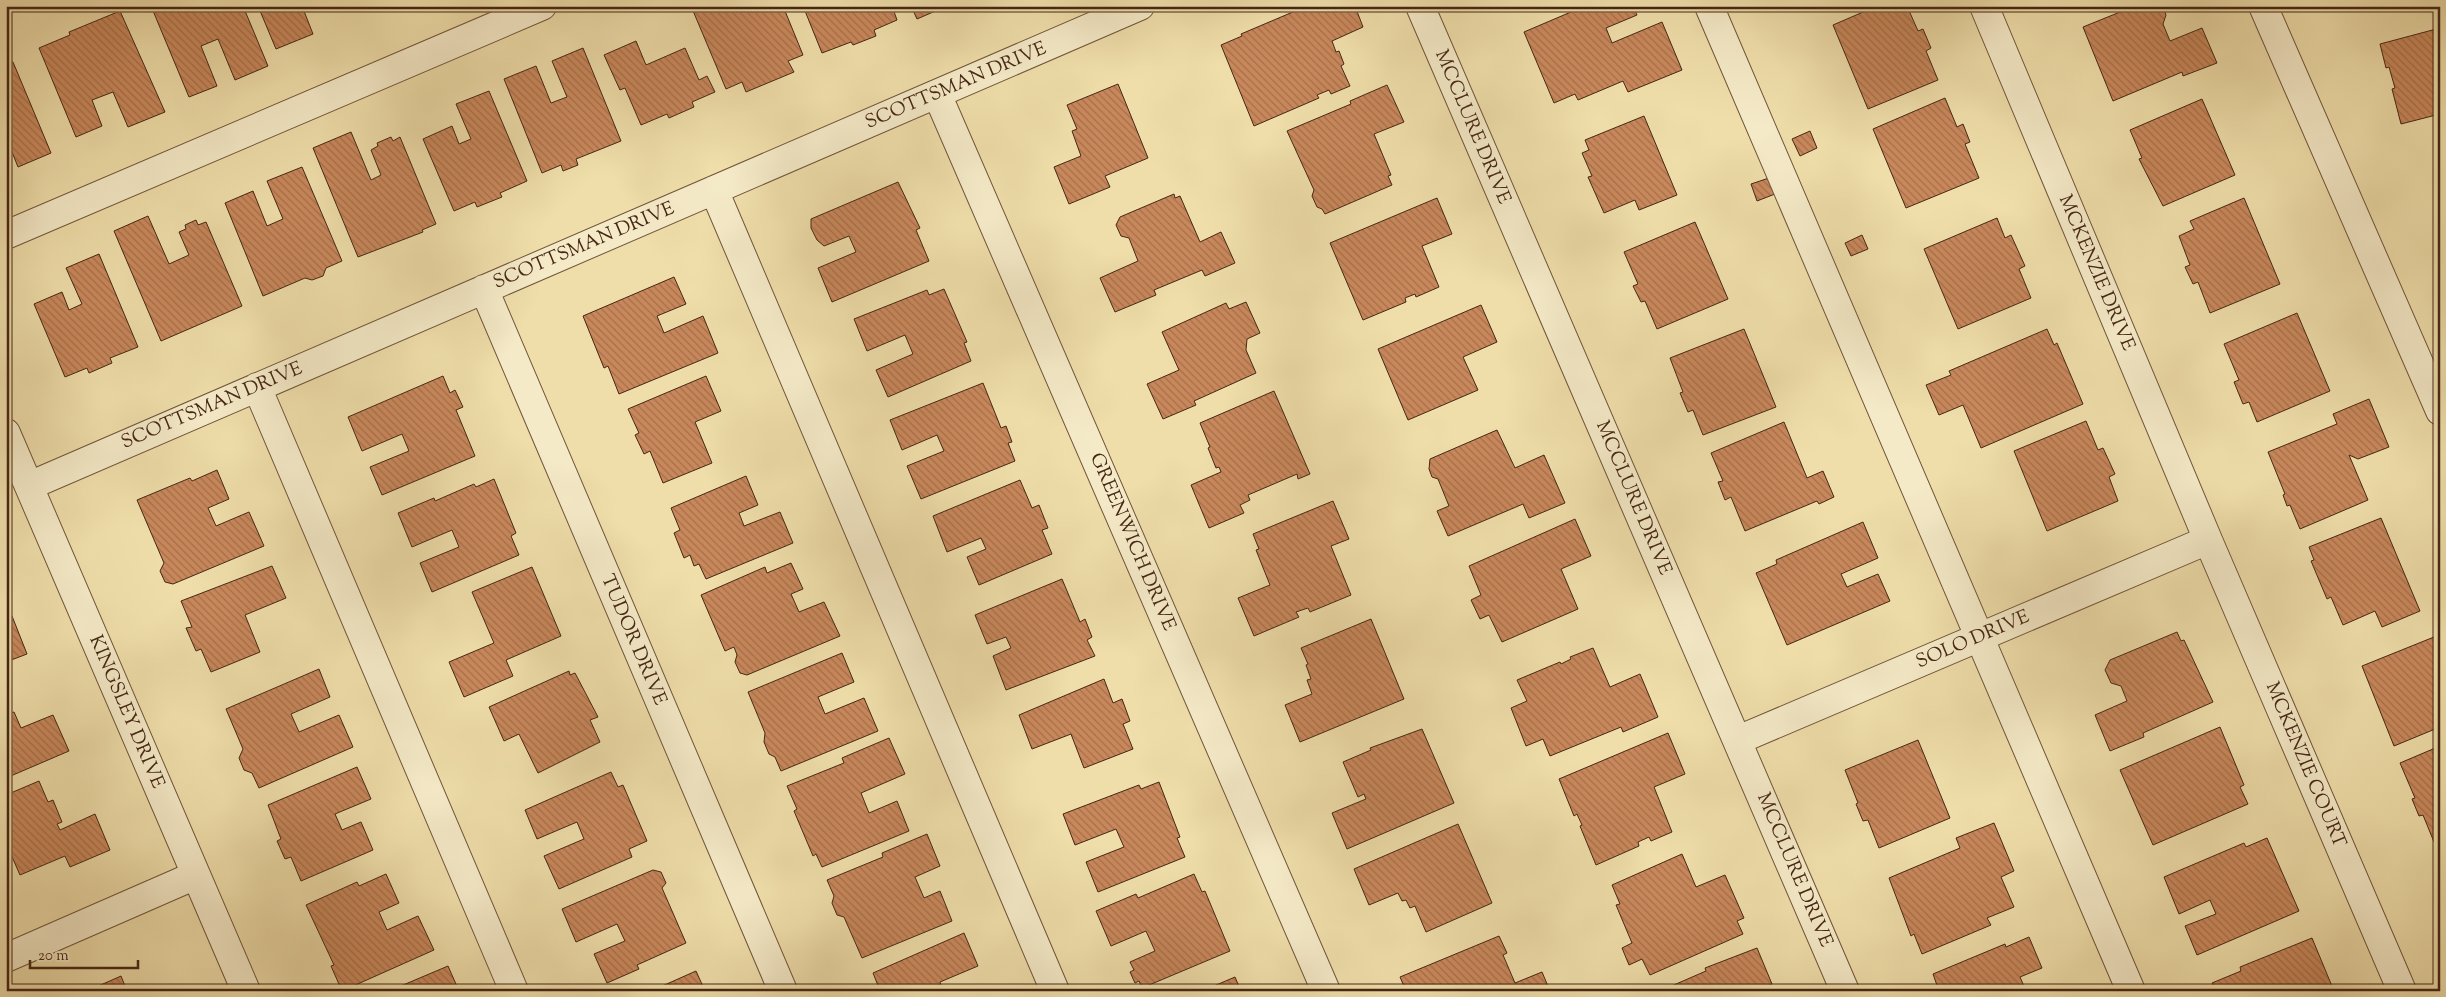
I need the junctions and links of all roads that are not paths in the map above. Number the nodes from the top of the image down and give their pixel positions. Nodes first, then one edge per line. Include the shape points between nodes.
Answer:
1 (542, 6) edge
2 (1140, 6) edge
3 (1420, 6) edge
4 (1709, 6) edge
5 (1984, 6) edge
6 (2264, 6) edge
7 (937, 94) junction
8 (714, 190) junction
9 (6, 235) edge
10 (484, 290) junction
11 (256, 387) junction
12 (2440, 412) edge
13 (6, 434) edge
14 (29, 486) junction
15 (2208, 540) junction
16 (1980, 637) junction
17 (1738, 740) junction
18 (196, 875) junction
19 (6, 958) edge
20 (246, 991) edge
21 (514, 991) edge
22 (783, 991) edge
23 (1055, 991) edge
24 (1326, 991) edge
25 (1846, 991) edge
26 (2131, 991) edge
27 (2402, 991) edge

1 - 9 street
2 - 7 street, SCOTTSMAN DRIVE
3 - 17 street, MCCLURE DRIVE
4 - 16 street
5 - 15 street, MCKENZIE DRIVE
6 - 12 street
7 - 8 street, SCOTTSMAN DRIVE
7 - 24 street, GREENWICH DRIVE
8 - 10 street, SCOTTSMAN DRIVE
8 - 23 street
10 - 11 street, SCOTTSMAN DRIVE
10 - 22 street, TUDOR DRIVE
11 - 14 street, SCOTTSMAN DRIVE
11 - 21 street
13 - 14 street, KINGSLEY DRIVE
14 - 18 street, KINGSLEY DRIVE
15 - 16 street, SOLO DRIVE
15 - 27 street, MCKENZIE COURT
16 - 17 street, SOLO DRIVE
16 - 26 street
17 - 25 street, MCCLURE DRIVE
18 - 19 street
18 - 20 street, KINGSLEY DRIVE

